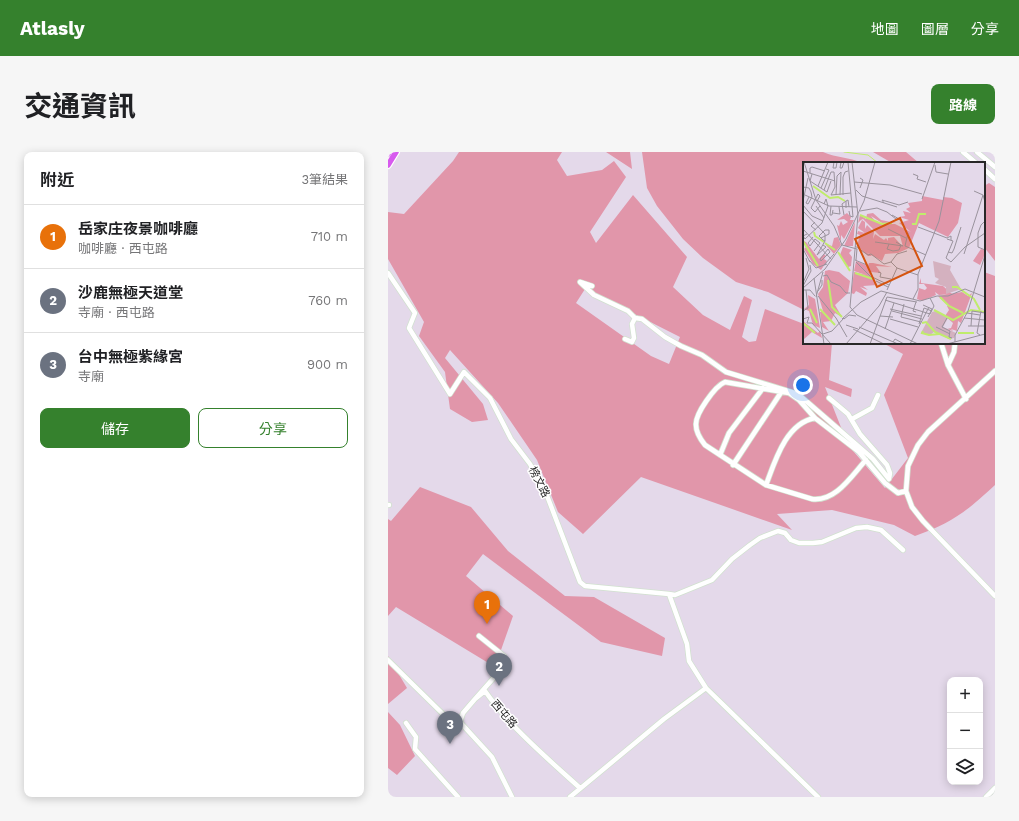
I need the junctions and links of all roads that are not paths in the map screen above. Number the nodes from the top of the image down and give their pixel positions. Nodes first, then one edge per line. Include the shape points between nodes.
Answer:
1 (396, 152) edge
2 (963, 152) edge
3 (977, 152) edge
4 (975, 162) edge
5 (388, 165) edge
6 (995, 167) edge
7 (985, 170) edge
8 (995, 179) edge
9 (388, 273) edge
10 (592, 286) dead end
11 (635, 318) junction
12 (625, 339) dead end
13 (941, 344) edge
14 (955, 344) edge
15 (948, 365) junction
16 (995, 371) edge
17 (762, 388) junction
18 (782, 392) junction
19 (878, 395) dead end
20 (829, 398) dead end
21 (966, 399) junction
22 (815, 418) junction
23 (852, 419) junction
24 (720, 455) junction
25 (866, 460) junction
26 (733, 465) junction
27 (766, 485) junction
28 (906, 491) junction
29 (903, 550) dead end
30 (669, 594) junction
31 (995, 596) edge
32 (479, 636) dead end
33 (388, 660) edge
34 (706, 688) junction
35 (475, 699) junction
36 (460, 722) junction
37 (406, 723) dead end
38 (580, 788) junction
39 (995, 788) edge
40 (458, 797) edge
41 (512, 797) edge
42 (570, 797) edge
43 (818, 797) edge
44 (986, 797) edge

1 - 5 main road
2 - 4 street
3 - 6 street
7 - 8 street
9 - 30 street, 榜文路 via 415,313 409,328 450,394 464,372 490,398 511,440 530,464 546,494 580,582 585,586
10 - 11 street via 580,282 594,295 628,311
11 - 12 street via 632,324 634,338 632,342
11 - 23 street via 642,319 665,337 702,355 726,372 798,394 873,459 888,479 890,473 887,465 860,434
13 - 15 street
14 - 15 street
15 - 21 street
16 - 21 street
17 - 18 street
17 - 24 street via 728,433
17 - 24 street via 725,382 715,388 703,407 696,425 698,433 705,445
18 - 22 street via 789,393 799,400
18 - 26 street
19 - 23 street via 872,408
20 - 23 street
21 - 28 street via 928,432 918,446 908,466
22 - 25 street
22 - 27 street via 805,420 782,445
24 - 26 street
25 - 27 street via 837,491 826,498 812,499
25 - 28 street via 885,484 898,493
26 - 27 street
28 - 31 street via 912,507 923,521
29 - 30 street via 881,530 868,527 856,528 822,542 813,543 799,543 778,531 750,545 712,580 676,595
30 - 34 street via 687,644 689,662
32 - 35 street, 西屯路 via 504,656 506,664
33 - 36 street via 444,715
34 - 38 street
34 - 43 street
35 - 36 street via 463,713
35 - 38 street, 西屯路 via 485,691 524,737
36 - 41 street via 492,757
37 - 40 street via 416,736 415,749
38 - 42 street
39 - 44 street

